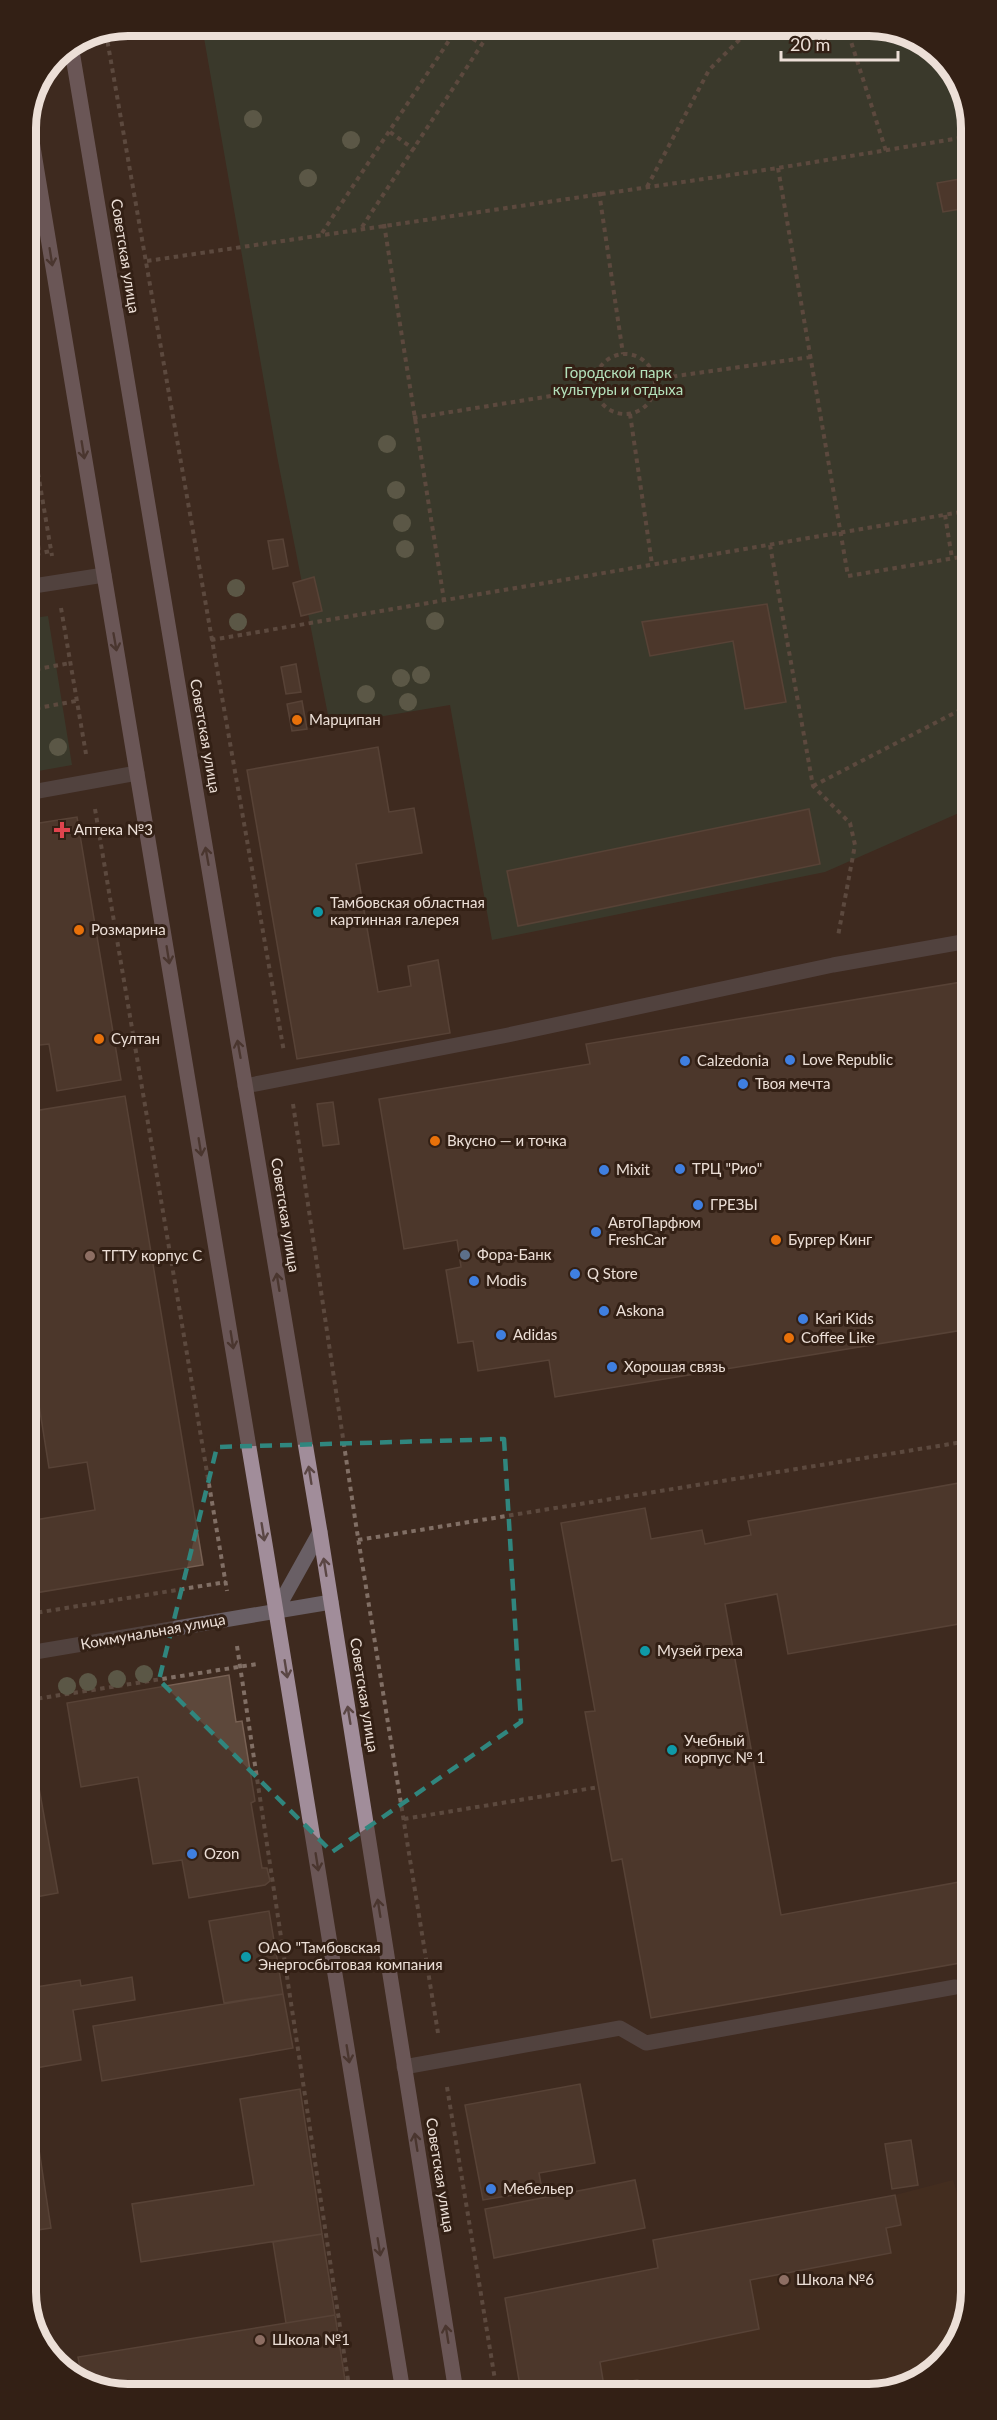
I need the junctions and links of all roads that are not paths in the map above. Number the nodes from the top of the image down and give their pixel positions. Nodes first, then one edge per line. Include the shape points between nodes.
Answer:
1 (73, 55) edge
2 (36, 165) edge
3 (104, 575) junction
4 (36, 586) edge
5 (137, 773) junction
6 (36, 791) edge
7 (961, 941) edge
8 (245, 1086) junction
9 (320, 1532) junction
10 (331, 1602) junction
11 (276, 1611) junction
12 (36, 1652) edge
13 (955, 1987) dead end
14 (404, 2067) junction
15 (402, 2384) edge
16 (455, 2384) edge

8 -> 1 main road, Советская улица
2 -> 3 main road
3 - 4 street
3 -> 5 main road
5 - 6 street
5 -> 11 main road
7 - 8 street
9 -> 8 main road, Советская улица
10 -> 9 main road, Советская улица
9 - 11 street
10 - 11 street, Коммунальная улица
14 -> 10 main road, Советская улица
11 - 12 street, Коммунальная улица
11 -> 15 main road
13 - 14 street via 646,2043 620,2028
16 -> 14 main road, Советская улица

